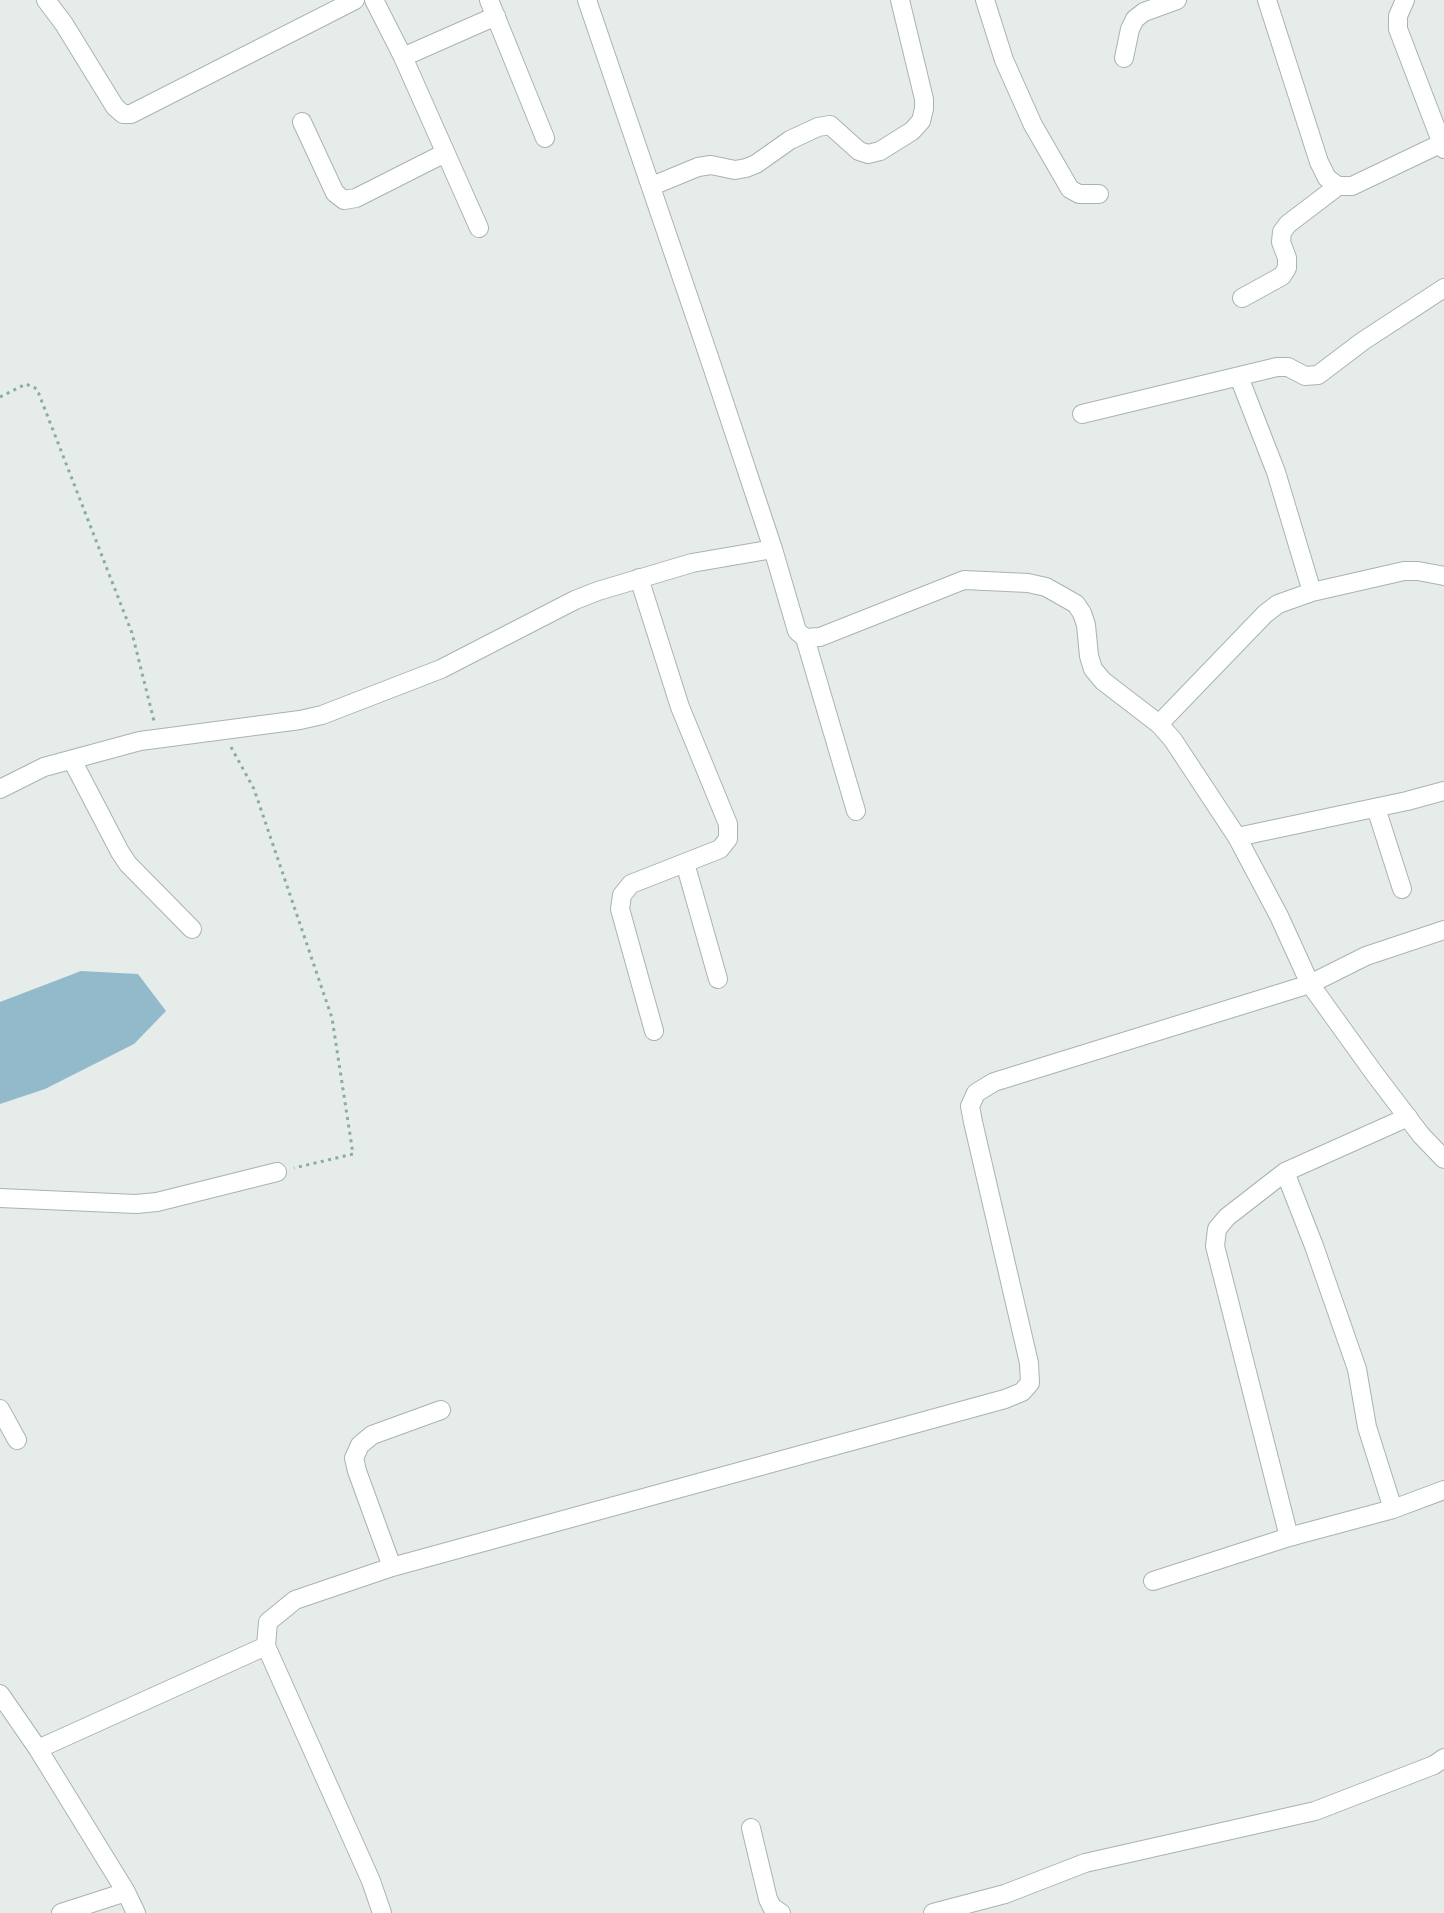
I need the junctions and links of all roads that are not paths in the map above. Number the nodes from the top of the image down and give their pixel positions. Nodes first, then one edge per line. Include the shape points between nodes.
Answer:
1 (46, 0) edge
2 (355, 0) edge
3 (374, 0) edge
4 (587, 0) edge
5 (900, 0) edge
6 (985, 0) edge
7 (1177, 0) edge
8 (1267, 0) edge
9 (1405, 0) edge
10 (322, 7) edge
11 (493, 8) edge
12 (403, 57) junction
13 (1124, 58) dead end
14 (302, 122) dead end
15 (545, 138) dead end
16 (1443, 146) edge
17 (445, 153) junction
18 (652, 186) junction
19 (1338, 186) junction
20 (1099, 194) dead end
21 (479, 228) dead end
22 (1444, 288) edge
23 (1242, 298) dead end
24 (1239, 377) junction
25 (1082, 414) dead end
26 (773, 549) junction
27 (1444, 576) edge
28 (639, 578) junction
29 (1312, 592) junction
30 (805, 638) junction
31 (1160, 724) junction
32 (72, 760) junction
33 (0, 789) edge
34 (1444, 791) edge
35 (1376, 808) junction
36 (856, 811) dead end
37 (1237, 837) junction
38 (685, 862) junction
39 (1402, 889) dead end
40 (192, 929) dead end
41 (1444, 930) edge
42 (718, 979) dead end
43 (1310, 984) junction
44 (654, 1031) dead end
45 (1408, 1117) junction
46 (1436, 1140) edge
47 (1444, 1159) edge
48 (278, 1172) road end
49 (1285, 1172) junction
50 (0, 1198) edge
51 (0, 1408) edge
52 (441, 1410) dead end
53 (17, 1440) dead end
54 (1444, 1490) edge
55 (1393, 1509) junction
56 (1289, 1537) junction
57 (392, 1567) junction
58 (1153, 1581) dead end
59 (266, 1646) junction
60 (0, 1694) edge
61 (38, 1749) junction
62 (1444, 1758) edge
63 (751, 1828) dead end
64 (126, 1892) junction
65 (61, 1913) edge
66 (136, 1913) edge
67 (382, 1913) edge
68 (781, 1913) edge
69 (933, 1913) edge

1 - 10 street via 123,114 131,114
2 - 10 street
3 - 12 street
4 - 18 street
5 - 18 street via 924,99 921,121 912,131 868,154 859,151 830,125 818,127 746,168 698,167
6 - 20 street via 1004,60 1033,124 1070,189 1078,194
7 - 13 street via 1135,19
8 - 19 street via 1319,162 1327,178
9 - 16 street via 1398,16 1398,29
11 - 12 street
11 - 15 street
12 - 17 street
14 - 17 street via 335,193 344,200 356,198
16 - 19 street via 1352,186
17 - 21 street
18 - 26 street
19 - 23 street via 1281,232 1287,258 1282,276
22 - 24 street via 1318,375 1305,376 1288,367 1278,367
24 - 25 street
24 - 29 street via 1279,480
26 - 28 street via 692,563
26 - 30 street via 797,630
27 - 29 street via 1404,571
28 - 32 street via 575,600 441,669 322,715 140,741
28 - 38 street via 680,707 728,825 728,838 720,849
29 - 31 street via 1278,604 1264,614
30 - 31 street via 820,637 964,580 1046,587 1076,604 1082,613 1089,656 1103,681
30 - 36 street
31 - 37 street
32 - 33 street via 44,767
32 - 40 street via 128,864
34 - 35 street
35 - 37 street
35 - 39 street
37 - 43 street
38 - 42 street
38 - 44 street via 631,884 622,895 620,909
41 - 43 street via 1366,956
43 - 45 street
43 - 57 street via 994,1082 976,1093 970,1106 973,1122 1029,1364 1030,1383 1022,1392
45 - 46 street
45 - 49 street
46 - 47 street
48 - 50 street via 147,1203
49 - 55 street via 1357,1369 1367,1427
49 - 56 street via 1227,1217 1217,1228 1215,1246
51 - 53 street
52 - 57 street via 372,1435 360,1445 354,1458
54 - 55 street
55 - 56 street
56 - 58 street
57 - 59 street via 295,1600 268,1622
59 - 61 street
59 - 67 street
60 - 61 street
61 - 64 street
62 - 69 street via 1315,1811 1085,1863 1005,1894
63 - 68 street via 768,1899
64 - 65 street
64 - 66 street

